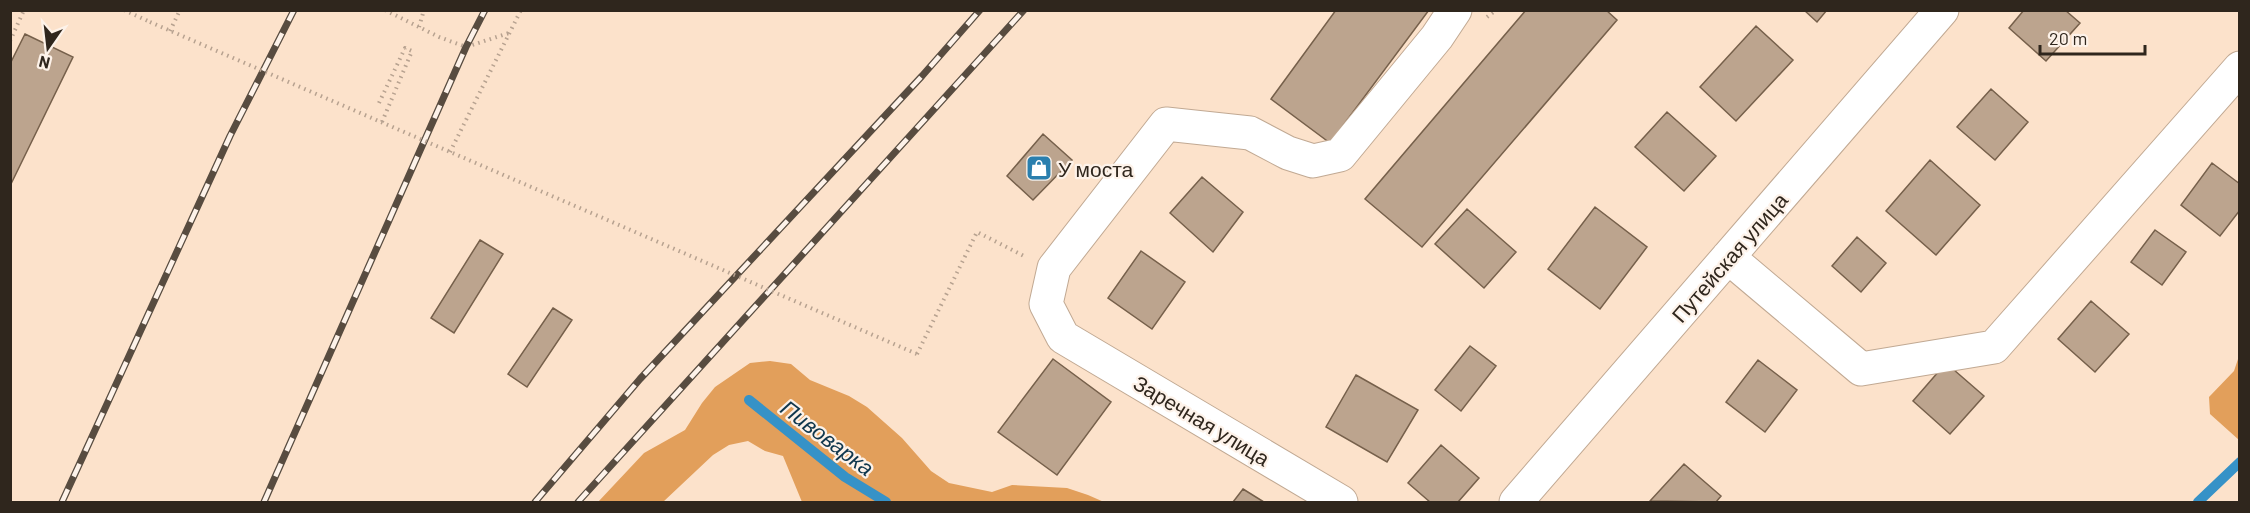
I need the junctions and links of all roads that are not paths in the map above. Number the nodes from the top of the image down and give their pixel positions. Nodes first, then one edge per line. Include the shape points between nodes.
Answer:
1 (1455, 10) edge
2 (1941, 10) edge
3 (2240, 68) edge
4 (1728, 257) junction
5 (1341, 502) edge
6 (1516, 502) edge

1 - 5 street, Заречная улица via 1340,154 1313,161 1250,133 1166,124 1054,268 1046,304 1063,337
2 - 4 street, Путейская улица
3 - 4 street via 1994,347 1861,369
4 - 6 street, Путейская улица

